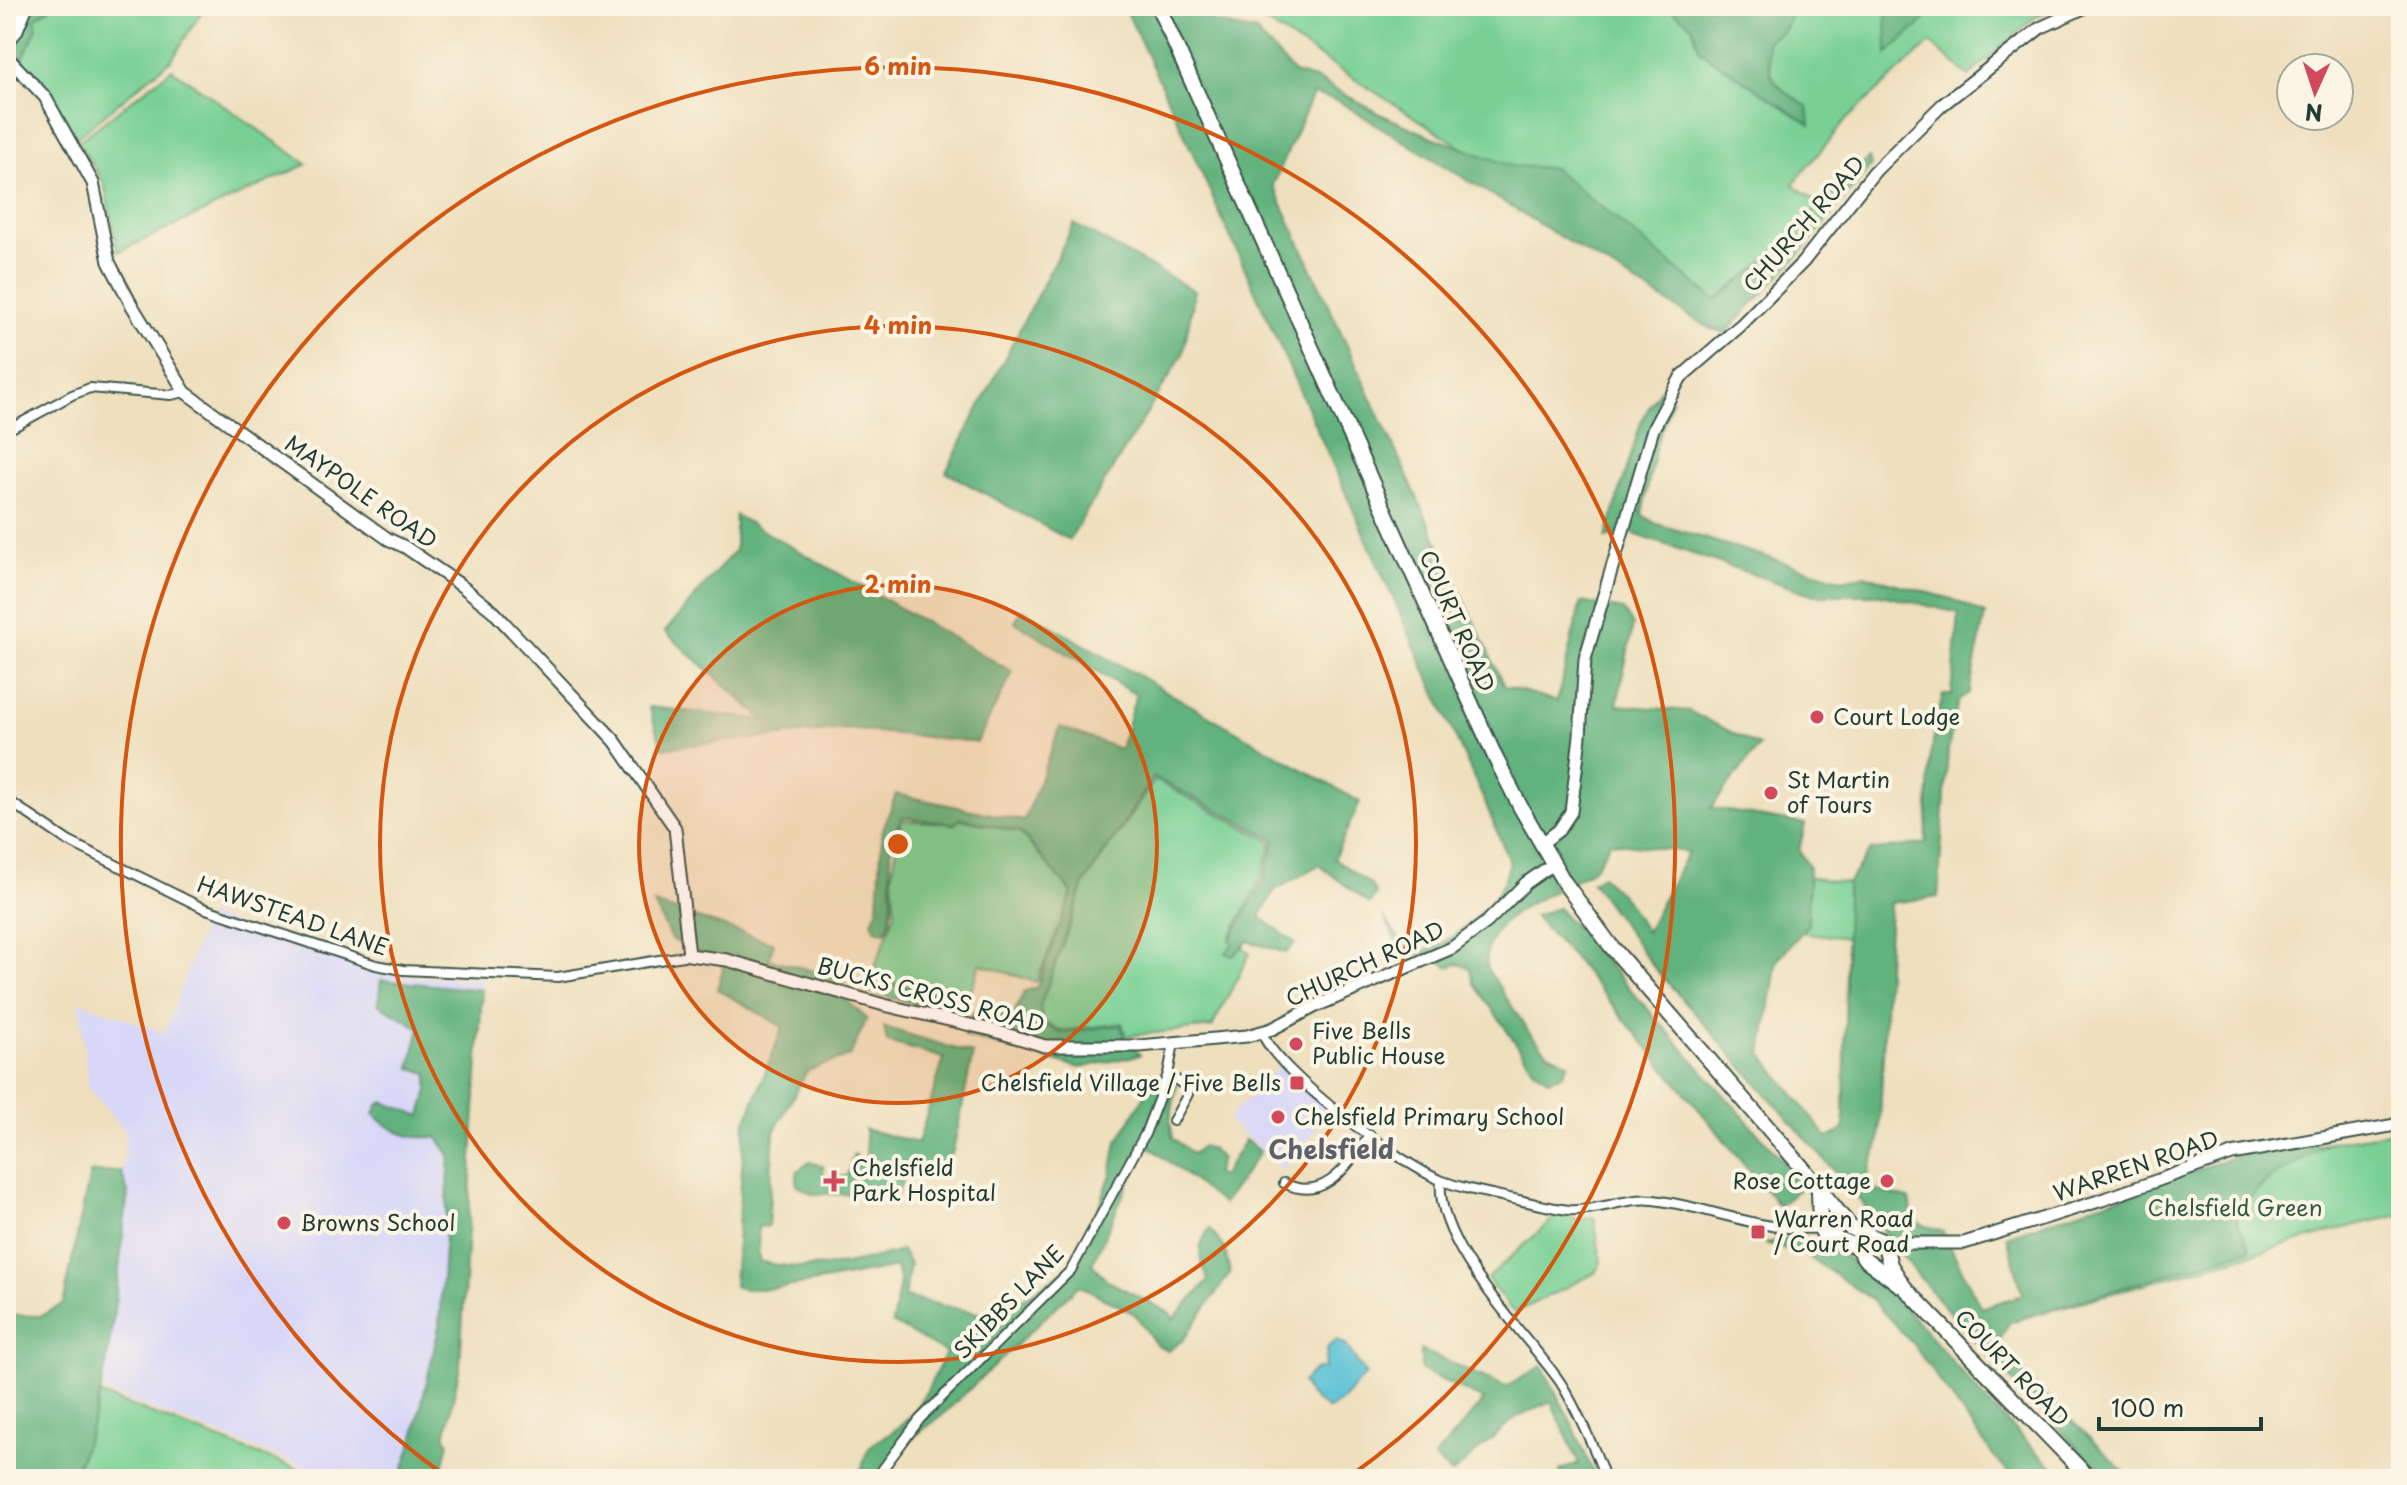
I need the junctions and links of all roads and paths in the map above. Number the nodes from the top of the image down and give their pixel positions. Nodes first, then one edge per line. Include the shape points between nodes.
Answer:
1 (27, 6) edge
2 (1158, 6) edge
3 (2088, 6) edge
4 (6, 44) edge
5 (6, 56) edge
6 (185, 392) junction
7 (6, 431) edge
8 (6, 799) edge
9 (1541, 844) junction
10 (1553, 864) junction
11 (689, 955) junction
12 (1262, 1033) junction
13 (1174, 1043) junction
14 (1168, 1074) junction
15 (1173, 1121) dead end
16 (2401, 1124) edge
17 (1370, 1135) junction
18 (1441, 1181) junction
19 (1284, 1183) dead end
20 (1819, 1190) junction
21 (1843, 1217) junction
22 (1820, 1225) junction
23 (1833, 1237) junction
24 (1883, 1246) junction
25 (1867, 1258) junction
26 (1904, 1287) junction
27 (878, 1479) edge
28 (1605, 1479) edge
29 (2090, 1479) edge

1 - 4 street
2 - 9 main road, COURT ROAD via 1496,759
3 - 9 street, CHURCH ROAD via 2040,28 1942,105 1875,171 1803,262 1681,377 1653,429 1585,659 1571,812
5 - 6 street, MAYPOLE ROAD via 45,97 93,183 109,262
6 - 7 street via 90,388
6 - 11 street, MAYPOLE ROAD via 493,611 615,741 675,828
8 - 11 street, HAWSTEAD LANE via 68,841 203,908 376,965 558,977
9 - 10 main road, COURT ROAD
10 - 12 street, CHURCH ROAD via 1452,948
10 - 20 main road, COURT ROAD via 1610,945
11 - 13 street, BUCKS CROSS ROAD via 743,964 1045,1046
12 - 13 street, BUCKS CROSS ROAD
12 - 17 street via 1299,1077
13 - 14 street, SKIBBS LANE
14 - 15 street via 1188,1088
14 - 27 street, SKIBBS LANE via 1145,1134 1071,1270 920,1419
16 - 24 street, WARREN ROAD via 2232,1154 1964,1243
17 - 18 street
17 - 19 street via 1327,1184 1303,1189
18 - 22 street via 1558,1209 1652,1200 1767,1225
18 - 28 street via 1441,1198 1459,1246 1560,1381
20 - 21 main road, COURT ROAD
20 - 22 main road
21 - 22 main road via 1829,1213
21 - 23 main road via 1843,1232
21 - 24 main road, COURT ROAD via 1854,1231
22 - 23 main road, COURT ROAD via 1826,1236
23 - 25 main road, COURT ROAD
24 - 25 main road via 1883,1261
24 - 25 main road via 1864,1244
24 - 26 main road, COURT ROAD
25 - 26 main road, COURT ROAD
26 - 29 main road, COURT ROAD

